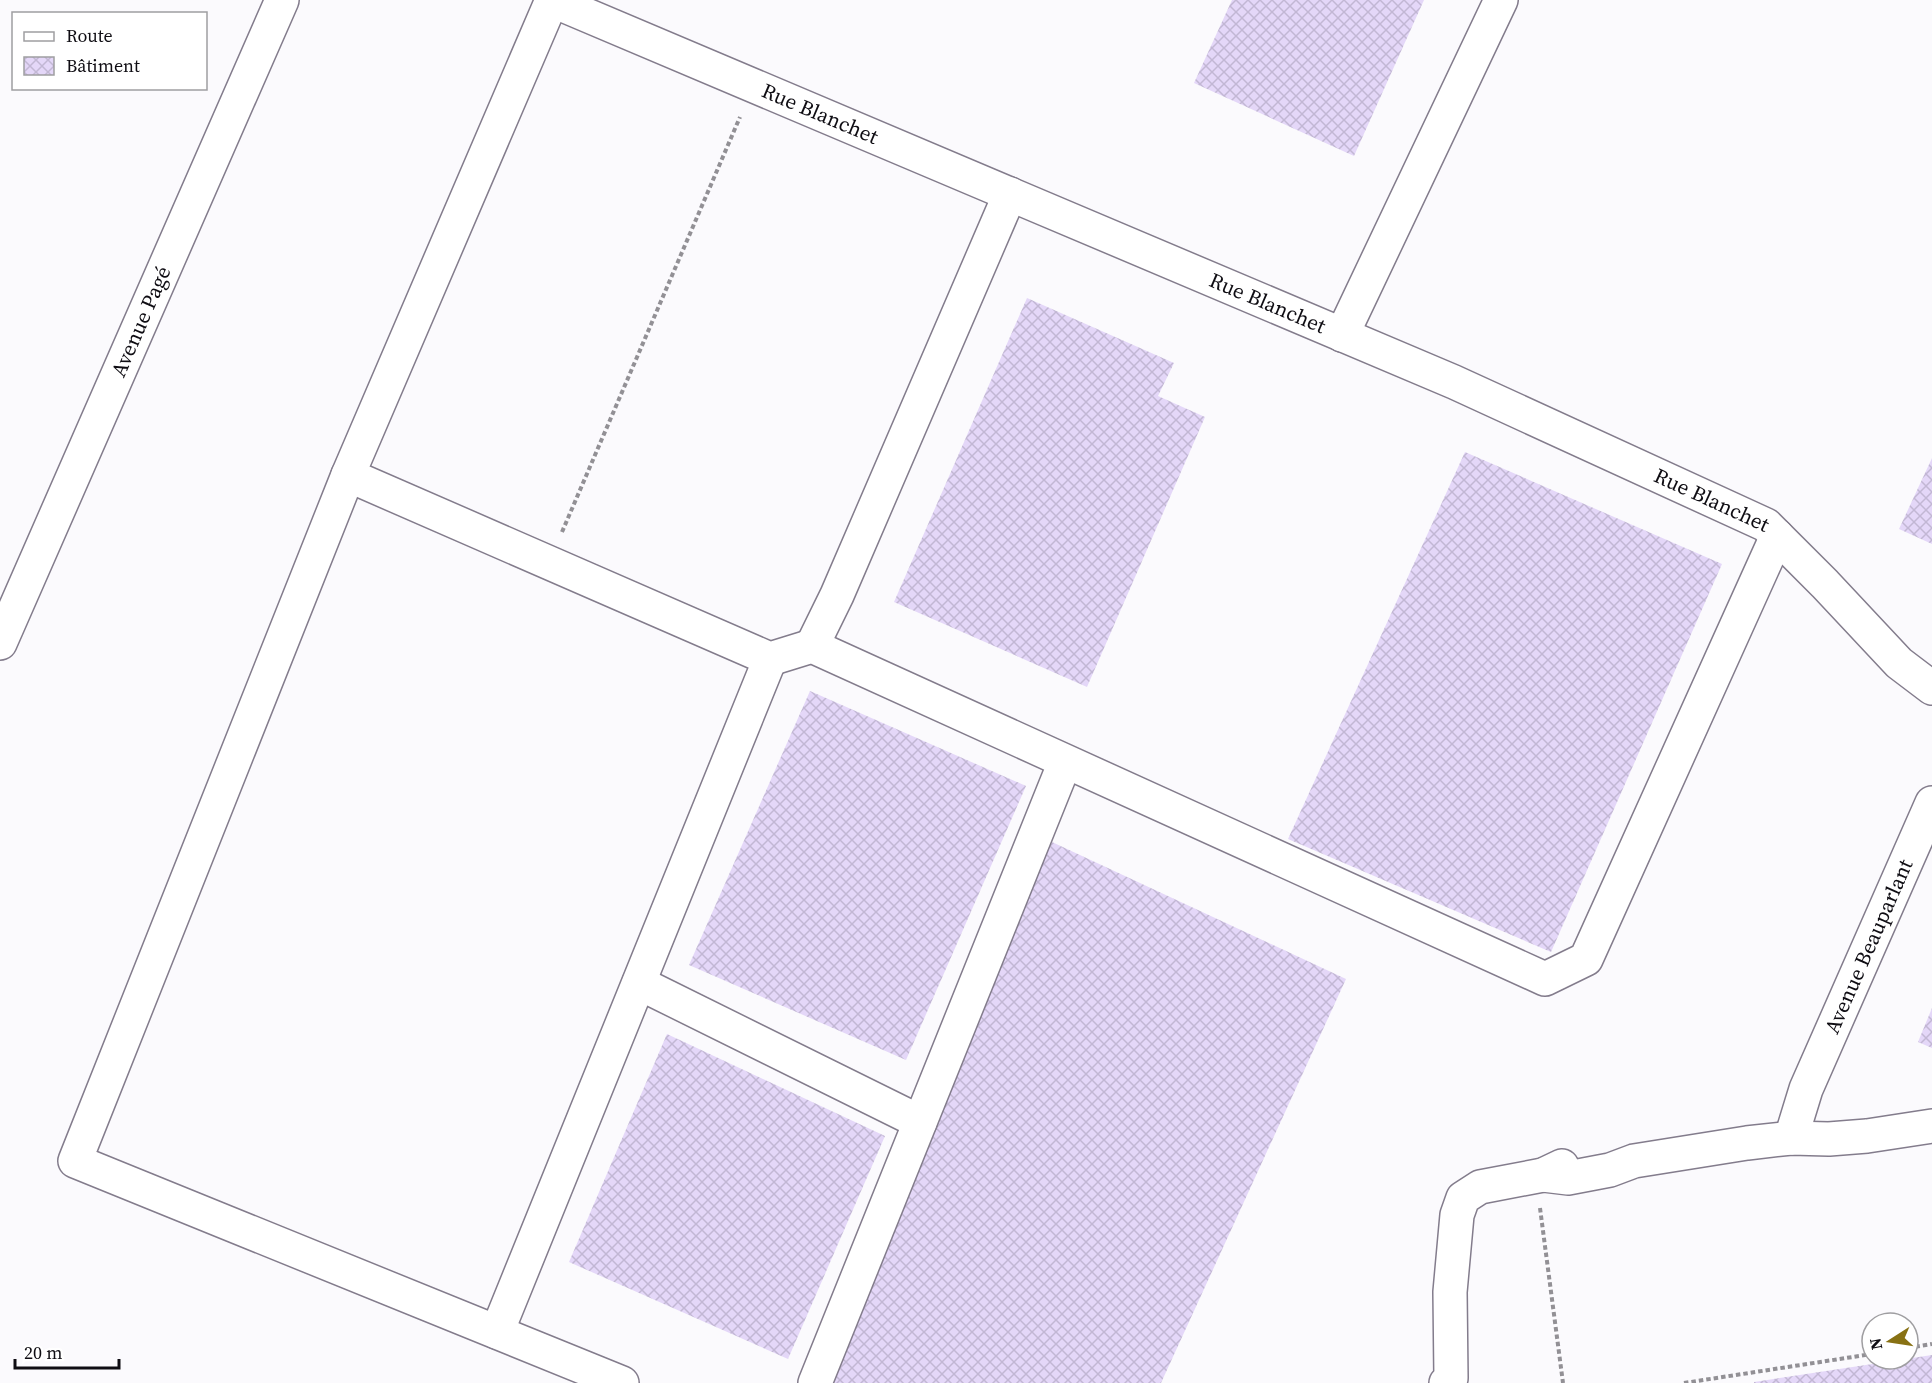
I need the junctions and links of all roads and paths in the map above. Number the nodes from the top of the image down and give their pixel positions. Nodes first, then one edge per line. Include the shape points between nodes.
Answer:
1 (282, 0) edge
2 (551, 0) edge
3 (1501, 0) edge
4 (753, 85) junction
5 (1010, 194) junction
6 (1342, 335) junction
7 (348, 476) junction
8 (1777, 536) junction
9 (558, 541) dead end
10 (0, 643) edge
11 (812, 646) junction
12 (770, 659) junction
13 (1932, 688) edge
14 (1065, 762) junction
15 (1932, 803) edge
16 (639, 984) junction
17 (920, 1122) junction
18 (1932, 1126) edge
19 (1791, 1138) junction
20 (1541, 1187) junction
21 (497, 1332) junction
22 (1860, 1356) edge
23 (1454, 1381) edge
24 (622, 1383) edge
25 (815, 1383) edge
26 (1563, 1383) edge
27 (1684, 1383) edge

1 - 10 street, Avenue Pagé
2 - 4 street, Rue Blanchet
2 - 7 street
3 - 6 street
4 - 5 street, Rue Blanchet
4 - 9 path
5 - 6 street, Rue Blanchet
5 - 11 street
6 - 8 street, Rue Blanchet via 1766,525
7 - 12 street
7 - 21 street via 75,1161
8 - 13 street, Rue Blanchet via 1899,663
8 - 14 street via 1586,959 1545,980
11 - 12 street
11 - 14 street
12 - 16 street
14 - 17 street
15 - 19 street, Avenue Beauparlant via 1806,1089
16 - 17 street
16 - 21 street
17 - 25 street
18 - 19 street via 1867,1136
19 - 20 street via 1634,1161
20 - 23 street via 1480,1187 1463,1198 1456,1215 1451,1283
20 - 26 path
21 - 24 street
22 - 27 path

